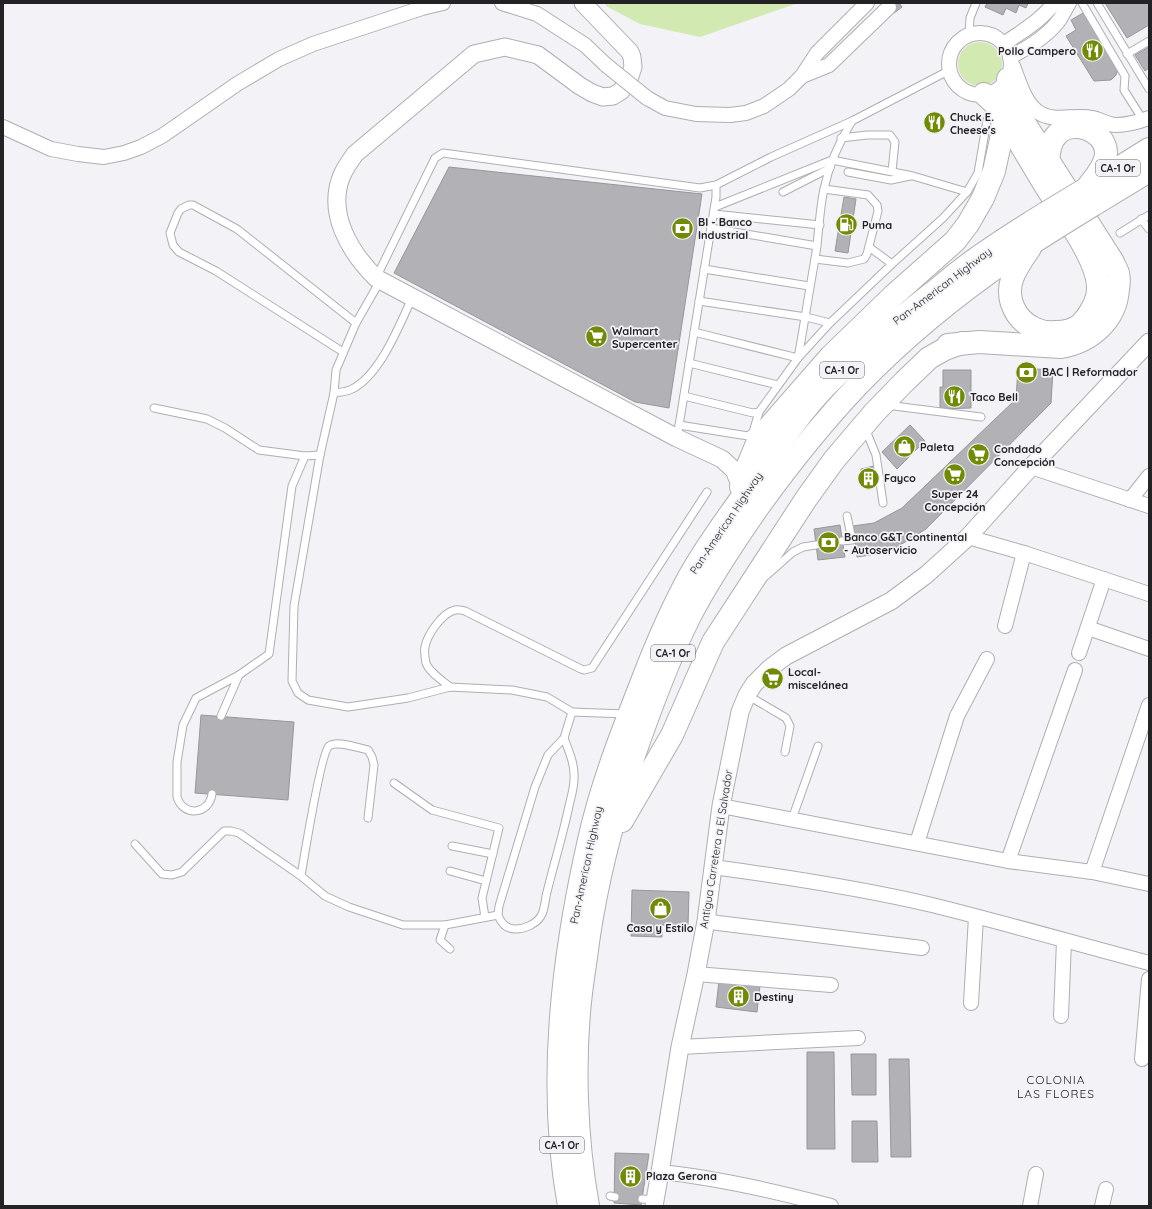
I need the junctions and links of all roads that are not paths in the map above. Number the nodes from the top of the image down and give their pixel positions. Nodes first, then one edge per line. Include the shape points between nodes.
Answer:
1 (443, 3) edge
2 (502, 3) edge
3 (584, 3) edge
4 (867, 3) edge
5 (976, 3) edge
6 (1054, 3) edge
7 (1069, 3) edge
8 (1082, 3) edge
9 (1097, 3) edge
10 (889, 7) dead end
11 (969, 35) junction
12 (1149, 41) edge
13 (1004, 44) junction
14 (1127, 54) junction
15 (1010, 66) junction
16 (950, 70) junction
17 (802, 76) junction
18 (1149, 89) edge
19 (984, 94) junction
20 (994, 116) junction
21 (1146, 119) edge
22 (852, 121) junction
23 (3, 127) edge
24 (841, 138) junction
25 (1149, 149) edge
26 (832, 160) junction
27 (1048, 160) junction
28 (830, 168) junction
29 (892, 171) junction
30 (1149, 171) edge
31 (848, 172) dead end
32 (913, 176) junction
33 (716, 185) junction
34 (824, 189) junction
35 (783, 192) dead end
36 (967, 192) junction
37 (1088, 194) junction
38 (714, 210) junction
39 (1149, 215) edge
40 (1141, 219) junction
41 (1051, 220) junction
42 (820, 225) junction
43 (711, 228) junction
44 (1149, 229) edge
45 (1120, 233) dead end
46 (1035, 241) junction
47 (817, 246) junction
48 (869, 247) junction
49 (815, 259) junction
50 (976, 259) junction
51 (892, 264) junction
52 (923, 268) junction
53 (704, 269) junction
54 (378, 279) junction
55 (809, 286) junction
56 (412, 298) junction
57 (699, 301) junction
58 (806, 317) junction
59 (356, 323) junction
60 (830, 323) junction
61 (694, 332) junction
62 (962, 342) junction
63 (1147, 347) edge
64 (343, 352) junction
65 (798, 358) junction
66 (883, 361) junction
67 (689, 362) junction
68 (778, 385) junction
69 (334, 393) junction
70 (684, 396) junction
71 (882, 404) junction
72 (154, 408) dead end
73 (758, 412) junction
74 (981, 417) dead end
75 (864, 425) junction
76 (678, 432) junction
77 (753, 453) junction
78 (320, 455) junction
79 (306, 456) junction
80 (722, 459) junction
81 (1031, 467) junction
82 (1149, 476) edge
83 (741, 487) junction
84 (707, 492) dead end
85 (1130, 500) junction
86 (883, 503) dead end
87 (1149, 506) edge
88 (735, 507) junction
89 (847, 516) dead end
90 (968, 537) junction
91 (842, 541) dead end
92 (816, 545) dead end
93 (1024, 553) junction
94 (1104, 579) junction
95 (750, 585) junction
96 (1149, 594) edge
97 (1005, 626) dead end
98 (1088, 628) junction
99 (1149, 649) edge
100 (1079, 653) dead end
101 (987, 659) dead end
102 (1075, 670) dead end
103 (239, 675) junction
104 (450, 687) junction
105 (747, 695) junction
106 (1149, 705) edge
107 (572, 712) junction
108 (629, 715) junction
109 (221, 716) dead end
110 (564, 738) junction
111 (818, 746) dead end
112 (785, 752) dead end
113 (394, 783) dead end
114 (212, 794) dead end
115 (721, 806) junction
116 (368, 818) dead end
117 (792, 819) junction
118 (917, 843) junction
119 (135, 844) dead end
120 (452, 846) dead end
121 (605, 849) junction
122 (493, 854) junction
123 (1008, 860) junction
124 (713, 867) junction
125 (450, 871) dead end
126 (1092, 872) junction
127 (301, 876) junction
128 (486, 881) junction
129 (1149, 884) edge
130 (498, 915) junction
131 (485, 917) junction
132 (976, 917) junction
133 (706, 921) junction
134 (446, 925) junction
135 (1064, 941) junction
136 (922, 948) dead end
137 (450, 950) dead end
138 (1149, 964) edge
139 (696, 974) junction
140 (1149, 979) edge
141 (831, 985) dead end
142 (971, 1003) dead end
143 (1061, 1016) dead end
144 (858, 1038) dead end
145 (680, 1047) junction
146 (1142, 1059) dead end
147 (660, 1172) junction
148 (1036, 1174) dead end
149 (1106, 1188) dead end
150 (650, 1202) edge
151 (569, 1206) edge
152 (588, 1206) edge
153 (831, 1206) edge
154 (1030, 1206) edge
155 (1102, 1206) edge

1 - 23 street via 313,44 237,84 162,136 124,153 104,157 51,149
2 - 17 street, bridge via 537,14 585,45 647,98 665,108 696,114 746,113 764,106 789,89
3 - 54 street via 630,52 633,62 632,73 621,91 613,96 592,94 538,55 504,47 474,54 355,154 342,176 338,188 337,208 342,231 363,265
4 - 17 street via 817,53
5 - 11 lane via 970,18
6 - 13 street via 1039,20
7 - 15 street via 1060,20
8 - 21 lane via 1125,76 1124,90
9 - 14 lane
10 - 17 street via 829,65
11 - 13 street via 988,34 997,37
11 - 16 street via 956,45 952,53
12 - 14 lane
13 - 15 street
14 - 18 lane
15 - 19 street via 997,90
15 - 21 street via 1031,106 1043,116 1093,118 1116,125
15 - 27 highway via 1011,102
16 - 19 street via 959,86 966,91
16 - 22 lane
19 - 20 highway via 996,105
20 - 36 lane via 978,173
20 - 46 highway via 1080,242 1094,267 1098,286 1096,300 1081,324 1066,331 1048,333 1021,320 1009,294 1010,283
20 - 52 highway via 1003,130 994,171 983,198 955,241
22 - 24 lane
22 - 33 lane
24 - 26 lane
24 - 29 lane via 890,135 895,142
25 - 37 highway, Pan-American Highway / CA-1 Or
26 - 28 lane
26 - 29 lane
26 - 38 lane
27 - 37 highway via 1055,135 1064,129 1080,127 1099,136 1106,153
27 - 62 highway via 1118,273 1118,295 1113,310 1095,333 1079,342 1062,347
28 - 34 lane
28 - 35 lane
29 - 32 lane
30 - 37 highway, Pan-American Highway / CA-1 Or
31 - 32 lane via 891,180
32 - 36 lane
33 - 38 lane
33 - 54 lane via 700,188 443,153 435,158
34 - 42 lane
34 - 48 lane via 868,196 877,205 878,211
36 - 51 lane via 943,218
37 - 41 highway, Pan-American Highway / CA-1 Or, bridge
38 - 42 lane
38 - 43 lane
39 - 40 lane
40 - 44 lane
40 - 45 lane
41 - 46 highway, Pan-American Highway / CA-1 Or
41 - 50 highway, Pan-American Highway / CA-1 Or via 1013,233
42 - 47 lane
43 - 47 lane
43 - 53 lane
46 - 66 highway, Pan-American Highway / CA-1 Or via 967,288
47 - 49 lane
48 - 49 lane via 864,259 848,263
48 - 51 lane
49 - 55 lane
50 - 52 highway
50 - 88 highway, Pan-American Highway / CA-1 Or via 892,324 824,388 802,414
51 - 60 lane
52 - 77 highway via 831,356 766,431
53 - 55 lane
53 - 57 lane
54 - 56 street
54 - 59 lane
55 - 58 lane
56 - 69 lane via 392,341 368,378 351,390
56 - 76 street
57 - 58 lane
57 - 61 lane
58 - 60 lane
58 - 65 lane
59 - 64 lane
59 - 64 lane via 237,229 193,205 184,207 178,213 170,233 173,245 179,252 216,271
60 - 65 lane
61 - 65 lane
61 - 67 lane
62 - 66 highway via 927,348
62 - 71 highway via 929,358
63 - 81 street, Antigua Carretera a El Salvador
64 - 69 lane via 336,370
65 - 68 lane
66 - 121 highway, Pan-American Highway / CA-1 Or via 840,405 791,462 744,528 708,585 664,671 628,770
67 - 68 lane
67 - 70 lane
68 - 73 lane
69 - 78 lane
70 - 73 lane via 753,413
70 - 76 lane
71 - 74 lane
71 - 75 highway
72 - 79 lane via 207,419 259,450
73 - 76 lane via 753,432 748,436
75 - 86 lane via 876,455
75 - 95 highway via 834,460 806,499
76 - 80 street
77 - 80 street
77 - 83 highway
78 - 79 lane
78 - 104 lane via 294,606 292,682 298,693 308,700 348,707 408,698
79 - 103 lane via 292,486 268,654
80 - 83 street via 734,470
81 - 85 street
81 - 90 street, Antigua Carretera a El Salvador
82 - 85 street
83 - 88 highway
84 - 104 lane via 592,668 581,669 465,611 455,610 432,630 424,649 429,668
85 - 87 street
88 - 108 highway, Pan-American Highway / CA-1 Or via 705,551 678,598 650,658
89 - 91 lane via 852,540
90 - 93 street
90 - 105 street, Antigua Carretera a El Salvador via 926,575 891,601 786,656 770,668
92 - 95 lane via 793,552 769,574
93 - 94 street
93 - 97 street
94 - 96 street
94 - 98 street
95 - 121 highway via 713,642 672,735
98 - 99 street
98 - 100 street
101 - 118 street via 957,716
102 - 123 street
103 - 109 lane
103 - 114 lane via 196,698 183,725 178,762 178,801 186,810 197,811 207,805
104 - 107 lane via 512,690 533,694 547,697
105 - 112 lane via 786,718 790,726
105 - 115 street, Antigua Carretera a El Salvador via 740,712
106 - 126 street
107 - 108 lane
107 - 110 lane
108 - 151 highway, Pan-American Highway / CA-1 Or via 589,839 563,991 559,1083 560,1130
110 - 130 lane via 548,754 535,787
110 - 130 lane via 574,762 574,780 542,914 537,921 520,929 506,927
111 - 117 lane
113 - 122 lane via 432,810 499,828
115 - 117 street
115 - 124 street, Antigua Carretera a El Salvador
116 - 127 lane via 374,765 372,757 368,750 350,745 329,746 318,782
117 - 118 street
118 - 123 street
119 - 127 lane via 162,874 167,876 182,872 224,831 231,831 239,833
120 - 122 lane
121 - 152 highway, Pan-American Highway / CA-1 Or via 591,921 577,1043 578,1123
122 - 128 lane
123 - 126 street
124 - 132 street via 817,882 902,898
124 - 133 street, Antigua Carretera a El Salvador
125 - 128 lane
126 - 129 street
127 - 134 lane via 325,896 349,907 403,925
128 - 131 lane via 482,898
130 - 131 lane
131 - 134 lane
132 - 135 street
132 - 142 street
133 - 136 street
133 - 139 street, Antigua Carretera a El Salvador
134 - 137 lane via 440,940
135 - 138 street
135 - 143 street
139 - 141 street
139 - 145 street, Antigua Carretera a El Salvador
140 - 146 street
144 - 145 street
145 - 147 street, Antigua Carretera a El Salvador
147 - 150 street, Antigua Carretera a El Salvador
147 - 153 street via 769,1190
148 - 154 street
149 - 155 street

